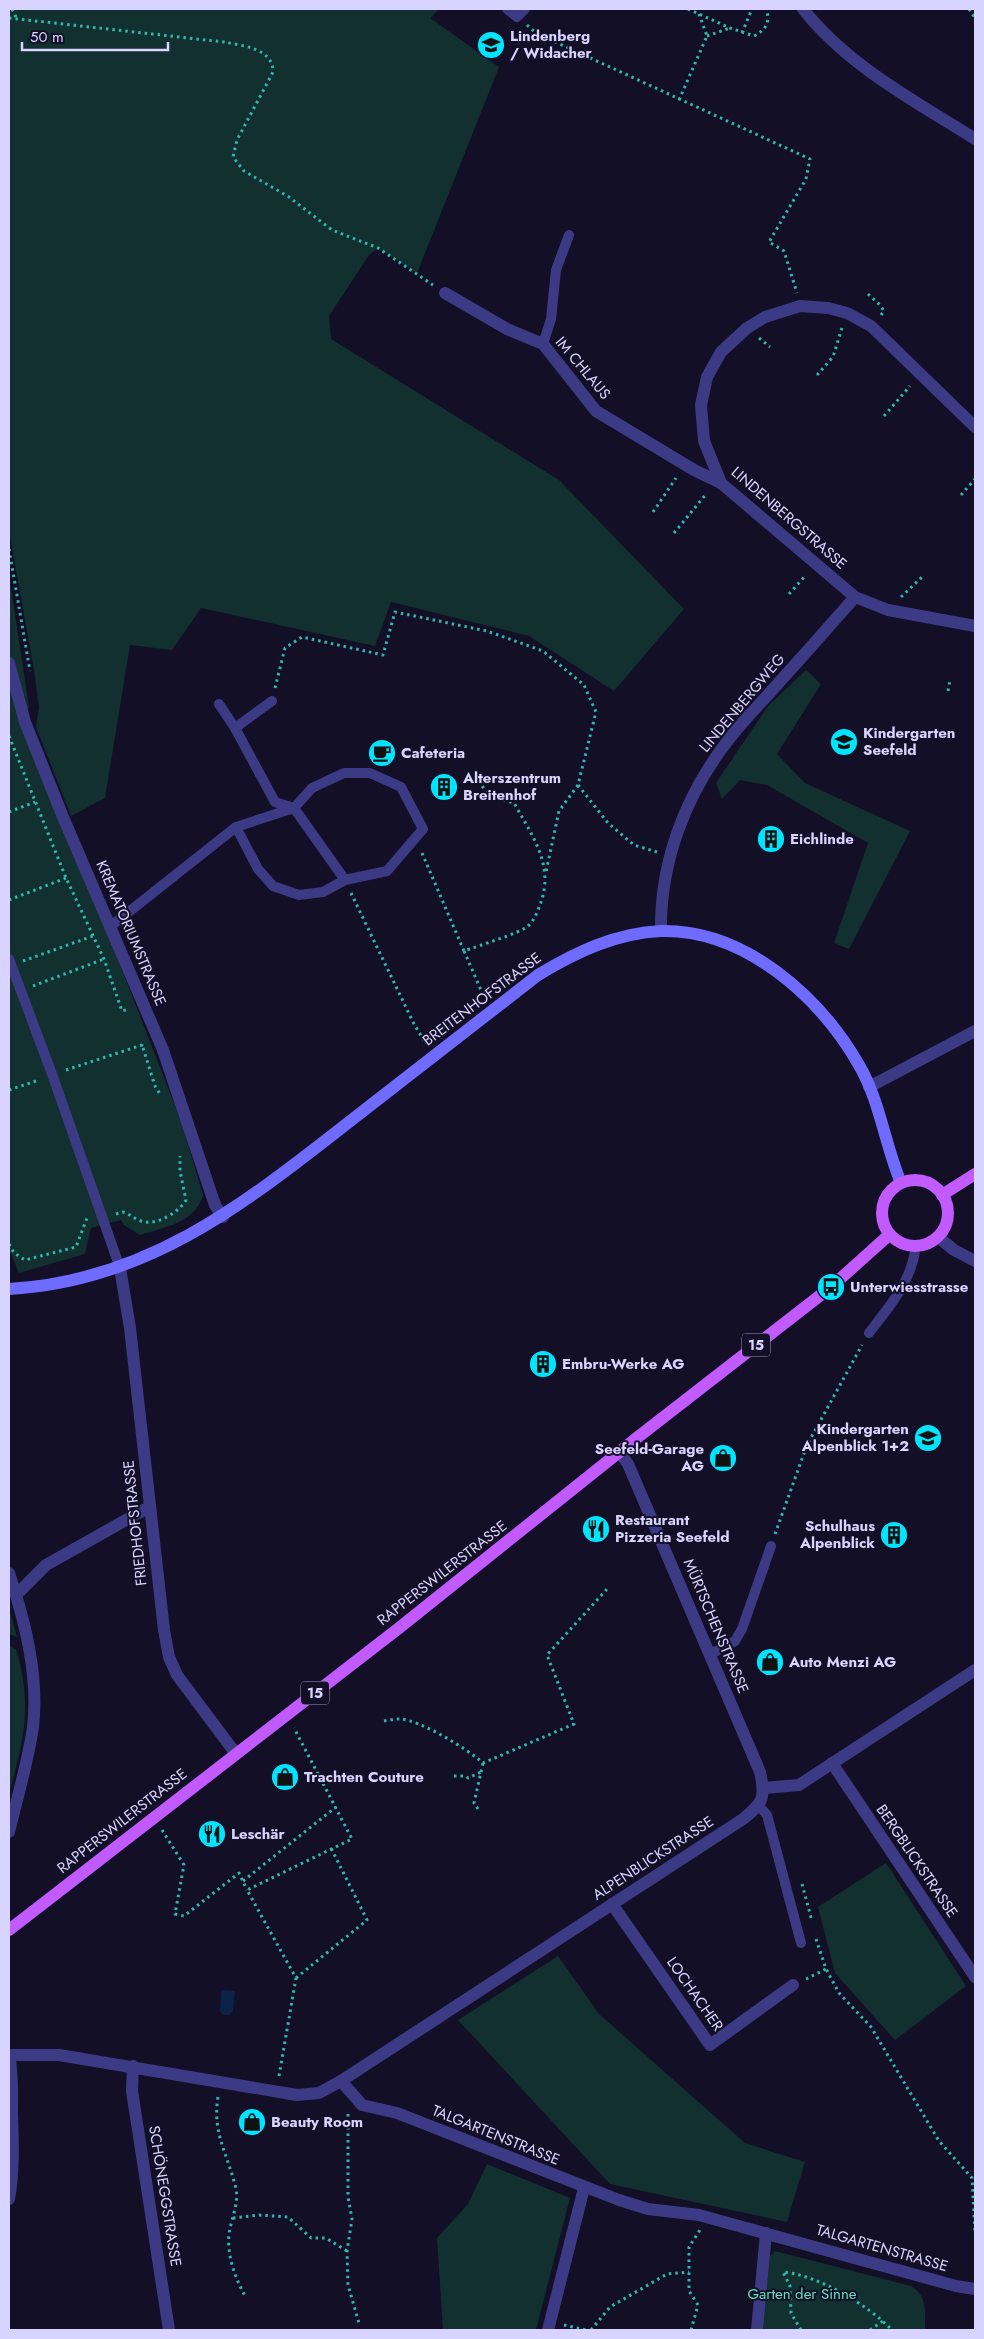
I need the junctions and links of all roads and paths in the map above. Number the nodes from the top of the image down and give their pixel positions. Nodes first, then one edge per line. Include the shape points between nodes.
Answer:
1 (12, 9) edge
2 (507, 9) edge
3 (525, 9) edge
4 (688, 9) edge
5 (752, 9) edge
6 (766, 9) edge
7 (803, 9) edge
8 (969, 9) edge
9 (698, 14) junction
10 (517, 17) junction
11 (9, 18) edge
12 (975, 18) edge
13 (18, 19) junction
14 (730, 28) junction
15 (742, 33) junction
16 (707, 36) junction
17 (679, 100) junction
18 (975, 140) edge
19 (569, 235) dead end
20 (444, 293) joint
21 (800, 306) junction
22 (847, 313) junction
23 (543, 344) junction
24 (921, 374) junction
25 (817, 375) dead end
26 (884, 416) dead end
27 (975, 427) edge
28 (684, 464) junction
29 (975, 480) edge
30 (721, 483) junction
31 (961, 495) dead end
32 (653, 512) dead end
33 (674, 533) dead end
34 (9, 549) edge
35 (816, 563) junction
36 (922, 577) dead end
37 (789, 594) dead end
38 (855, 596) junction
39 (888, 610) junction
40 (975, 626) edge
41 (9, 663) edge
42 (30, 679) dead end
43 (950, 680) dead end
44 (948, 691) dead end
45 (13, 697) edge
46 (272, 701) joint
47 (219, 704) dead end
48 (235, 728) junction
49 (9, 736) edge
50 (473, 774) dead end
51 (578, 784) junction
52 (35, 802) junction
53 (294, 808) junction
54 (9, 812) edge
55 (236, 827) junction
56 (416, 839) junction
57 (670, 856) junction
58 (546, 872) junction
59 (66, 878) junction
60 (345, 880) junction
61 (9, 900) edge
62 (111, 926) junction
63 (661, 931) junction
64 (92, 936) junction
65 (464, 951) junction
66 (104, 959) junction
67 (10, 962) edge
68 (21, 991) junction
69 (485, 999) dead end
70 (133, 1018) dead end
71 (975, 1031) edge
72 (139, 1036) dead end
73 (427, 1044) dead end
74 (142, 1046) junction
75 (52, 1074) junction
76 (869, 1087) junction
77 (9, 1090) edge
78 (164, 1101) dead end
79 (180, 1152) dead end
80 (975, 1174) edge
81 (902, 1183) junction
82 (942, 1195) junction
83 (97, 1207) junction
84 (223, 1217) junction
85 (889, 1235) junction
86 (938, 1237) junction
87 (9, 1244) edge
88 (916, 1246) junction
89 (975, 1261) edge
90 (120, 1268) junction
91 (9, 1290) edge
92 (869, 1333) joint
93 (619, 1452) junction
94 (149, 1507) junction
95 (771, 1546) joint
96 (9, 1573) edge
97 (608, 1588) dead end
98 (16, 1595) junction
99 (711, 1654) junction
100 (975, 1670) edge
101 (384, 1721) dead end
102 (293, 1725) dead end
103 (236, 1754) junction
104 (483, 1763) junction
105 (832, 1763) junction
106 (481, 1772) junction
107 (454, 1776) dead end
108 (764, 1788) junction
109 (759, 1806) junction
110 (336, 1807) junction
111 (478, 1809) dead end
112 (160, 1828) dead end
113 (9, 1832) edge
114 (331, 1848) junction
115 (243, 1880) junction
116 (801, 1880) dead end
117 (247, 1890) junction
118 (612, 1904) junction
119 (813, 1924) dead end
120 (10, 1927) edge
121 (814, 1933) dead end
122 (801, 1943) dead end
123 (826, 1969) junction
124 (296, 1978) junction
125 (975, 1978) edge
126 (793, 1985) joint
127 (9, 2055) edge
128 (133, 2066) junction
129 (341, 2081) junction
130 (276, 2092) junction
131 (219, 2093) dead end
132 (348, 2113) dead end
133 (584, 2188) junction
134 (9, 2199) edge
135 (233, 2218) junction
136 (702, 2227) dead end
137 (975, 2232) edge
138 (766, 2233) junction
139 (347, 2251) junction
140 (689, 2272) junction
141 (975, 2289) edge
142 (245, 2296) dead end
143 (883, 2321) junction
144 (358, 2323) dead end
145 (549, 2326) edge
146 (169, 2330) edge
147 (586, 2330) edge
148 (591, 2330) edge
149 (691, 2330) edge
150 (757, 2330) edge
151 (801, 2330) edge
152 (870, 2330) edge
153 (892, 2330) edge

1 - 13 path
2 - 10 lane
3 - 10 lane
4 - 9 path
5 - 15 path
6 - 15 path via 768,21 763,30 754,36
7 - 18 street via 817,26 877,76
8 - 12 path
9 - 14 path
9 - 16 path
10 - 17 path via 536,33
11 - 13 path
13 - 20 path via 224,42 256,50 269,58 273,72 238,140 234,157 244,171 289,197 332,230 378,248
14 - 15 path
14 - 16 path
16 - 17 path
17 - 21 path via 810,159 806,179 769,242 784,251
19 - 23 lane via 556,270 551,319
20 - 23 street, IM CHLAUS via 507,330
21 - 22 street, LINDENBERGSTRASSE
21 - 30 street, LINDENBERGSTRASSE via 765,316 747,328 722,352 707,377 701,405 704,441
22 - 24 street, LINDENBERGSTRASSE via 871,326
22 - 25 path via 833,357
23 - 28 street, IM CHLAUS via 596,411
24 - 26 path
24 - 27 street, LINDENBERGSTRASSE
28 - 30 street, IM CHLAUS
28 - 32 path
29 - 31 path
30 - 33 path via 710,490
30 - 35 street, LINDENBERGSTRASSE
34 - 42 path
35 - 37 path
35 - 38 street, LINDENBERGSTRASSE
36 - 39 path
38 - 39 street, LINDENBERGSTRASSE
38 - 57 street, LINDENBERGWEG via 730,738 707,770 684,815
39 - 40 street, LINDENBERGSTRASSE
41 - 45 street, KREMATORIUMSTRASSE
43 - 44 path
45 - 62 street, KREMATORIUMSTRASSE
46 - 48 lane
46 - 51 path via 285,648 302,637 383,655 395,612 486,631 543,651 584,686 596,712
47 - 48 lane
48 - 53 lane via 275,802
49 - 52 path
50 - 58 path via 489,795 514,803 532,835
51 - 57 path via 608,823 634,845
51 - 58 path via 559,811
52 - 54 path
52 - 59 path
53 - 55 lane
53 - 56 lane via 312,788 344,774 370,773 401,787 422,830
53 - 60 lane
55 - 60 lane via 258,869 273,886 299,895 324,892
55 - 62 lane
56 - 60 lane via 387,871
56 - 65 path
57 - 63 street, LINDENBERGWEG
58 - 65 path via 545,889 528,927
59 - 61 path
59 - 64 path
60 - 73 path via 414,1024
62 - 64 path
62 - 84 street, KREMATORIUMSTRASSE via 163,1050 215,1205
63 - 76 street, BREITENHOFSTRASSE via 701,935 724,942 780,974 832,1027 860,1066
63 - 84 street, BREITENHOFSTRASSE via 620,937 600,944 538,976
64 - 66 path
64 - 67 path
65 - 69 path
66 - 68 path
66 - 70 path via 122,1010 130,1009
67 - 68 lane
68 - 75 lane
71 - 76 street
72 - 74 path
74 - 75 path
74 - 78 path via 155,1086
75 - 77 path
75 - 83 lane
76 - 81 street, BREITENHOFSTRASSE
79 - 83 path via 186,1200 182,1208 146,1223 123,1212 114,1215 111,1207
80 - 82 main road
81 - 82 main road via 914,1180 927,1183
81 - 85 main road via 890,1191 883,1202 883,1223
82 - 86 main road via 948,1212
83 - 87 path via 85,1207 87,1218 76,1247 25,1260
83 - 90 lane
84 - 90 street, BREITENHOFSTRASSE via 152,1255
85 - 88 main road via 902,1244
85 - 93 main road, RAPPERSWILERSTRASSE / 15 via 831,1286
86 - 88 main road
86 - 89 street
88 - 92 lane via 914,1264 905,1285
90 - 91 street, BREITENHOFSTRASSE via 78,1281
90 - 94 street, FRIEDHOFSTRASSE via 130,1328
92 - 95 path via 807,1445
93 - 99 street, MÜRTSCHENSTRASSE via 628,1464
93 - 103 main road, RAPPERSWILERSTRASSE / 15
94 - 98 street via 46,1565
94 - 103 street, FRIEDHOFSTRASSE via 170,1657 178,1674
95 - 99 lane via 742,1629 734,1641
96 - 98 street
97 - 104 path via 547,1655 574,1724
98 - 113 street via 28,1645 34,1695 33,1727
99 - 108 street, MÜRTSCHENSTRASSE
100 - 105 street
101 - 104 path via 401,1719 415,1723 470,1751
102 - 110 path
103 - 120 main road, RAPPERSWILERSTRASSE / 15
104 - 106 path
105 - 108 street via 799,1785
105 - 125 street, BERGBLICKSTRASSE
106 - 107 path via 468,1778
106 - 111 path via 474,1803
108 - 109 street
109 - 118 street, ALPENBLICKSTRASSE
109 - 122 lane via 767,1815
110 - 114 path via 352,1838
110 - 115 path
112 - 115 path via 184,1865 175,1914 184,1916 239,1872
114 - 117 path
114 - 124 path via 367,1920
115 - 117 path
116 - 119 path
117 - 124 path
118 - 126 street, LOCHACHER via 710,2045
118 - 129 street, ALPENBLICKSTRASSE
121 - 123 path
123 - 126 path
123 - 137 path via 839,1993 871,2027 939,2141 972,2178
124 - 130 path
127 - 128 street via 59,2055
127 - 134 street via 12,2067 12,2185
128 - 130 street
128 - 146 street, SCHÖNEGGSTRASSE via 132,2091
129 - 130 street via 319,2093 297,2096
129 - 133 street, TALGARTENSTRASSE via 362,2105 397,2113
131 - 135 path via 215,2114 236,2191
132 - 139 path via 348,2197 352,2220
133 - 138 street, TALGARTENSTRASSE via 648,2209 699,2215
133 - 145 street
135 - 139 path via 259,2215 288,2217 311,2238 326,2238
135 - 142 path via 229,2234 230,2257 234,2275
136 - 140 path via 689,2247
138 - 141 street, TALGARTENSTRASSE
138 - 150 street
139 - 144 path via 348,2285
140 - 148 path via 667,2274 610,2307
140 - 149 path via 689,2291 698,2305
143 - 151 path via 836,2289 796,2273 783,2272 790,2286 791,2312
143 - 152 path
143 - 153 path
145 - 147 path

